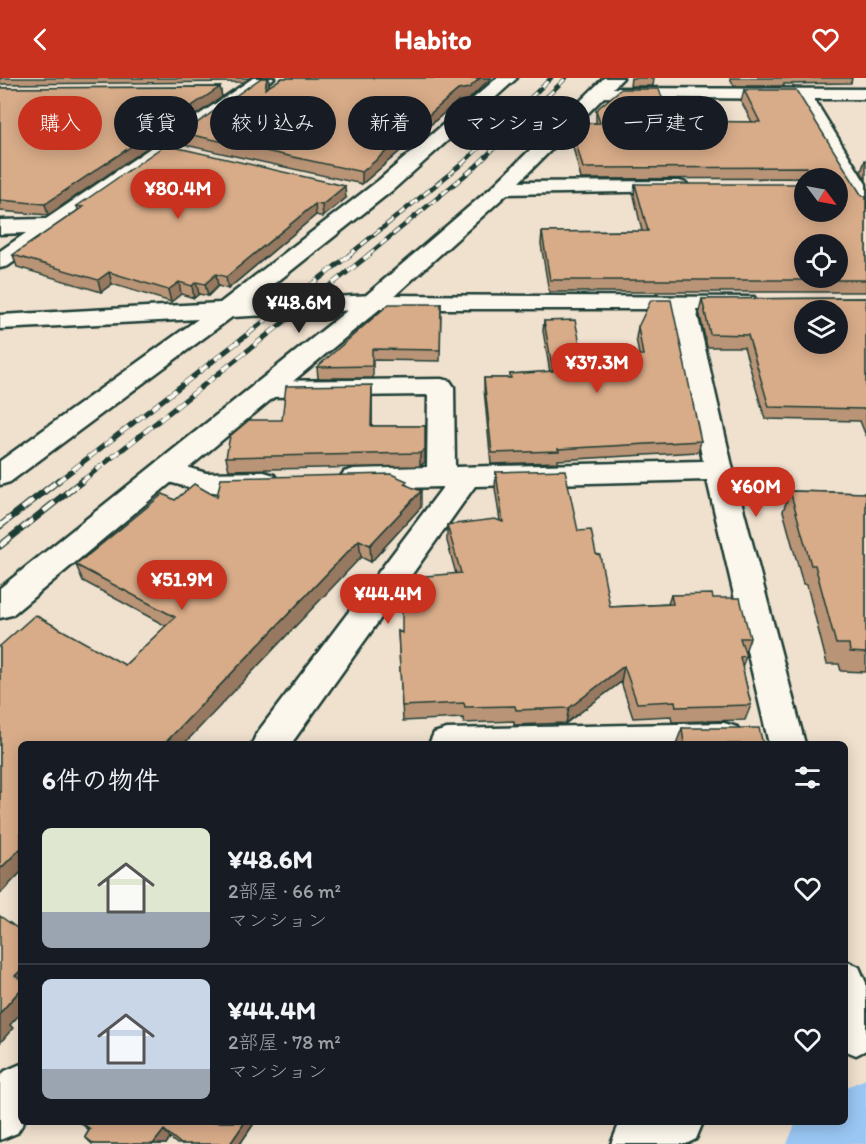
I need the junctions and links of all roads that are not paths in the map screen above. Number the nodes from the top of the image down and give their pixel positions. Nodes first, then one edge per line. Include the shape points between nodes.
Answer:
1 (508, 78) edge
2 (257, 83) edge
3 (607, 86) edge
4 (214, 89) edge
5 (802, 94) junction
6 (866, 94) edge
7 (198, 125) edge
8 (162, 150) edge
9 (174, 150) edge
10 (188, 153) edge
11 (700, 187) edge
12 (503, 188) junction
13 (853, 191) edge
14 (49, 226) junction
15 (0, 227) edge
16 (0, 261) edge
17 (373, 302) junction
18 (682, 302) junction
19 (763, 302) edge
20 (224, 311) junction
21 (0, 322) edge
22 (264, 389) junction
23 (719, 470) junction
24 (166, 471) junction
25 (0, 476) edge
26 (453, 477) junction
27 (323, 480) edge
28 (288, 481) edge
29 (0, 606) edge
30 (786, 740) edge
31 (272, 741) edge
32 (701, 741) edge
33 (848, 999) edge
34 (856, 1032) edge
35 (18, 1091) edge
36 (0, 1116) edge
37 (672, 1125) edge
38 (635, 1144) edge

1 - 20 street via 452,130 359,193
2 - 4 street
2 - 7 street
3 - 5 street
3 - 12 street
5 - 6 street
5 - 13 street
8 - 14 street
9 - 10 street
11 - 12 street
12 - 17 street
14 - 15 street
14 - 16 street
17 - 18 street
17 - 20 street
17 - 22 street
18 - 19 street
18 - 23 street
20 - 21 street
20 - 25 street
22 - 24 street
22 - 26 street via 441,387
23 - 26 street
23 - 30 street
24 - 28 street via 205,483
24 - 29 street
26 - 27 street
26 - 31 street
30 - 32 street
33 - 34 street
35 - 36 street
37 - 38 street

